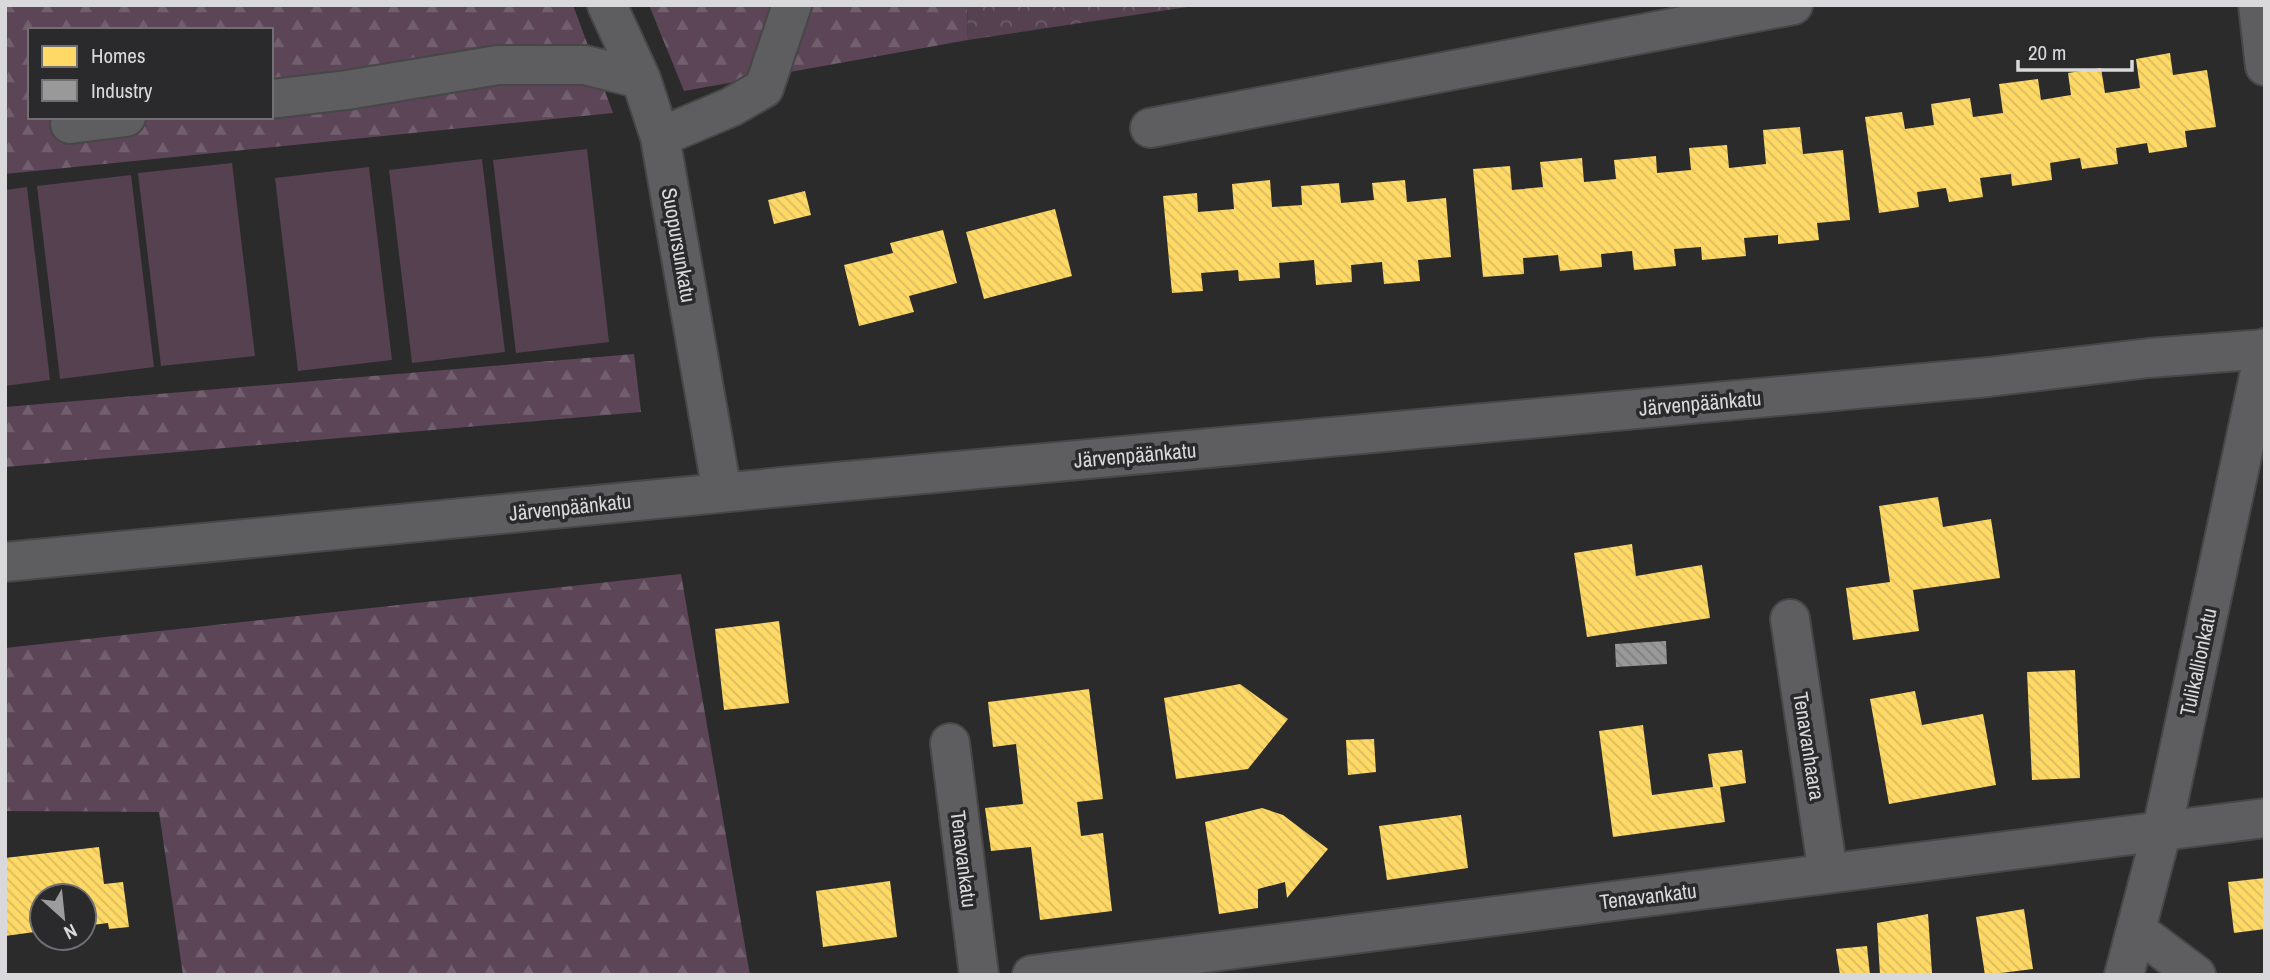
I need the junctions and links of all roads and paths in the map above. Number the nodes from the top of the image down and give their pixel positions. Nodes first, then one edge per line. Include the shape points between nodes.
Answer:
1 (607, 5) edge
2 (792, 5) edge
3 (1793, 5) edge
4 (2258, 5) edge
5 (2265, 66) edge
6 (641, 79) junction
7 (273, 99) edge
8 (110, 119) edge
9 (70, 124) dead end
10 (1150, 128) dead end
11 (660, 137) junction
12 (2265, 349) edge
13 (722, 492) junction
14 (5, 562) edge
15 (1790, 619) dead end
16 (950, 743) dead end
17 (2265, 818) edge
18 (2162, 830) junction
19 (1828, 873) junction
20 (2136, 930) junction
21 (979, 975) edge
22 (1032, 975) edge
23 (2124, 975) edge
24 (2196, 975) edge

1 - 6 street, Suopursunkatu
2 - 11 street via 764,88
3 - 10 street
4 - 5 street
6 - 7 street via 585,65 498,65
6 - 11 street, Suopursunkatu
8 - 9 street
11 - 13 street, Suopursunkatu
12 - 13 street, Järvenpäänkatu
12 - 18 street, Tulikallionkatu
13 - 14 street, Järvenpäänkatu
15 - 19 street, Tenavanhaara
16 - 21 street, Tenavankatu
17 - 18 street, Tenavankatu
18 - 19 street, Tenavankatu
18 - 20 street, Tulikallionkatu
19 - 22 street, Tenavankatu
20 - 23 street, Tulikallionkatu
20 - 24 street

